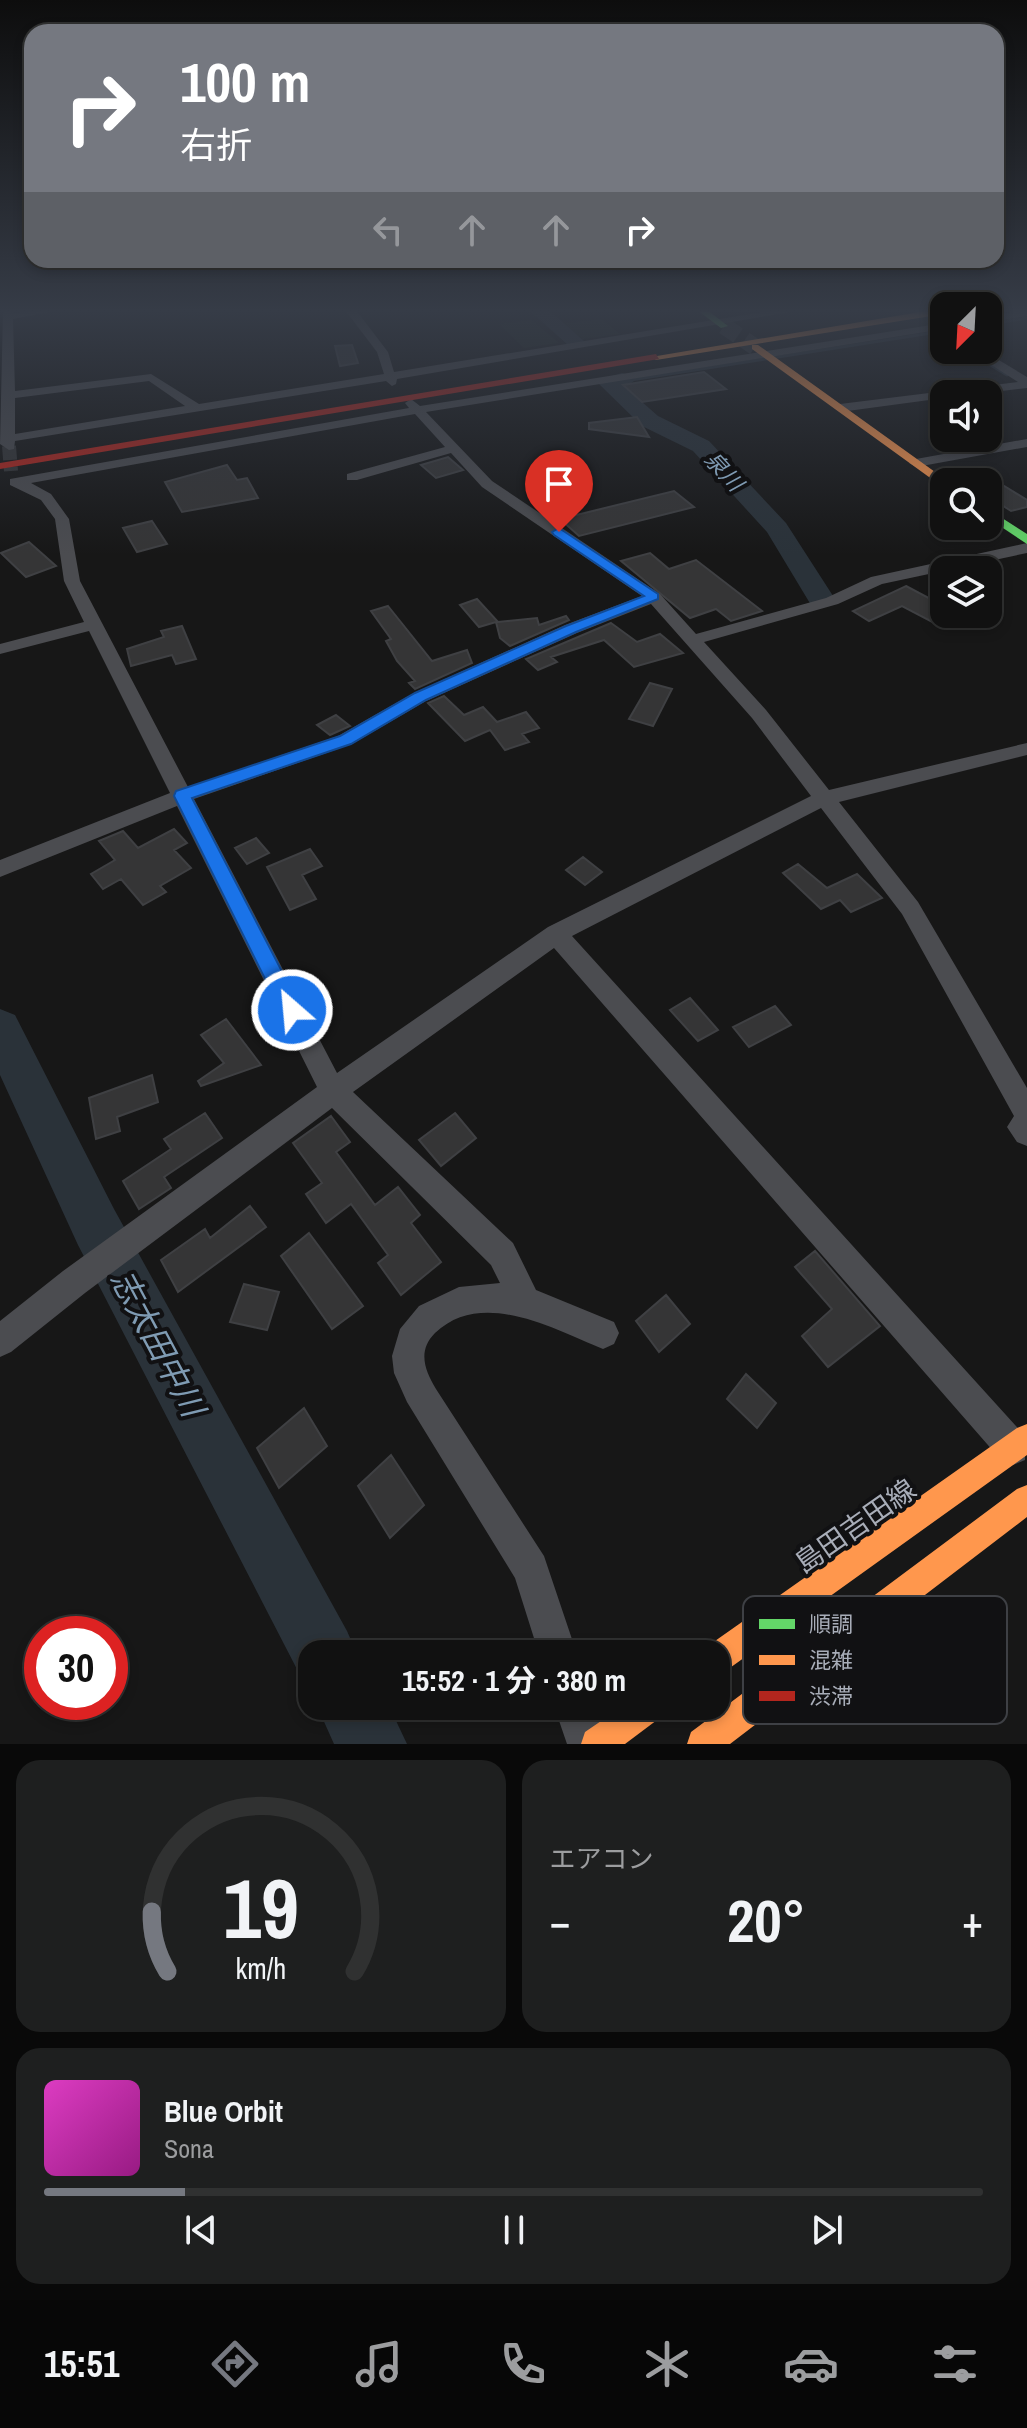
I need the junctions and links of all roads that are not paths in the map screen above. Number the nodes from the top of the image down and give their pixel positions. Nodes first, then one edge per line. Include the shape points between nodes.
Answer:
1 (8, 391) edge
2 (37, 391) edge
3 (172, 391) edge
4 (299, 391) edge
5 (360, 391) edge
6 (439, 391) edge
7 (512, 391) edge
8 (817, 391) edge
9 (964, 391) edge
10 (8, 395) junction
11 (414, 406) junction
12 (195, 407) junction
13 (840, 408) junction
14 (1027, 443) edge
15 (4, 445) edge
16 (454, 448) junction
17 (916, 463) junction
18 (930, 473) edge
19 (7, 476) edge
20 (352, 477) dead end
21 (1002, 523) edge
22 (1027, 540) edge
23 (1027, 548) edge
24 (654, 597) junction
25 (95, 624) junction
26 (692, 640) junction
27 (0, 649) edge
28 (1027, 749) edge
29 (182, 796) junction
30 (824, 798) junction
31 (0, 869) edge
32 (556, 934) junction
33 (333, 1091) junction
34 (1027, 1113) edge
35 (1027, 1124) edge
36 (1027, 1133) edge
37 (526, 1304) junction
38 (603, 1333) dead end
39 (0, 1341) edge
40 (1020, 1443) edge
41 (1027, 1499) edge
42 (805, 1596) edge
43 (899, 1596) edge
44 (554, 1640) edge
45 (743, 1714) edge
46 (579, 1720) edge
47 (630, 1720) edge
48 (587, 1744) edge
49 (597, 1744) edge
50 (703, 1744) edge

1 - 10 street
2 - 10 street
3 - 12 street
4 - 12 street
5 - 15 main road
6 - 19 main road
7 - 11 street
8 - 13 main road
9 - 13 street
10 - 15 street
11 - 16 street
11 - 19 street
12 - 15 street
13 - 17 main road
14 - 17 street
16 - 20 street
16 - 24 street via 487,484
17 - 18 main road
19 - 25 street via 39,489 59,511 72,581
21 - 22 main road
23 - 26 street via 877,580 832,601
24 - 26 street
24 - 29 street via 420,697 345,740
25 - 27 street
25 - 29 street
26 - 30 street
28 - 30 street
29 - 31 street
29 - 33 street
30 - 32 street
30 - 34 street via 910,908
32 - 33 street
32 - 40 street
33 - 37 street via 502,1254
33 - 39 street
35 - 36 street via 1021,1127
37 - 38 street
37 - 44 street via 491,1298 449,1305 423,1320 409,1344 409,1372 531,1569
40 - 42 main road, 島田吉田線
41 - 43 main road
45 - 50 main road
46 - 48 street
47 - 49 main road

